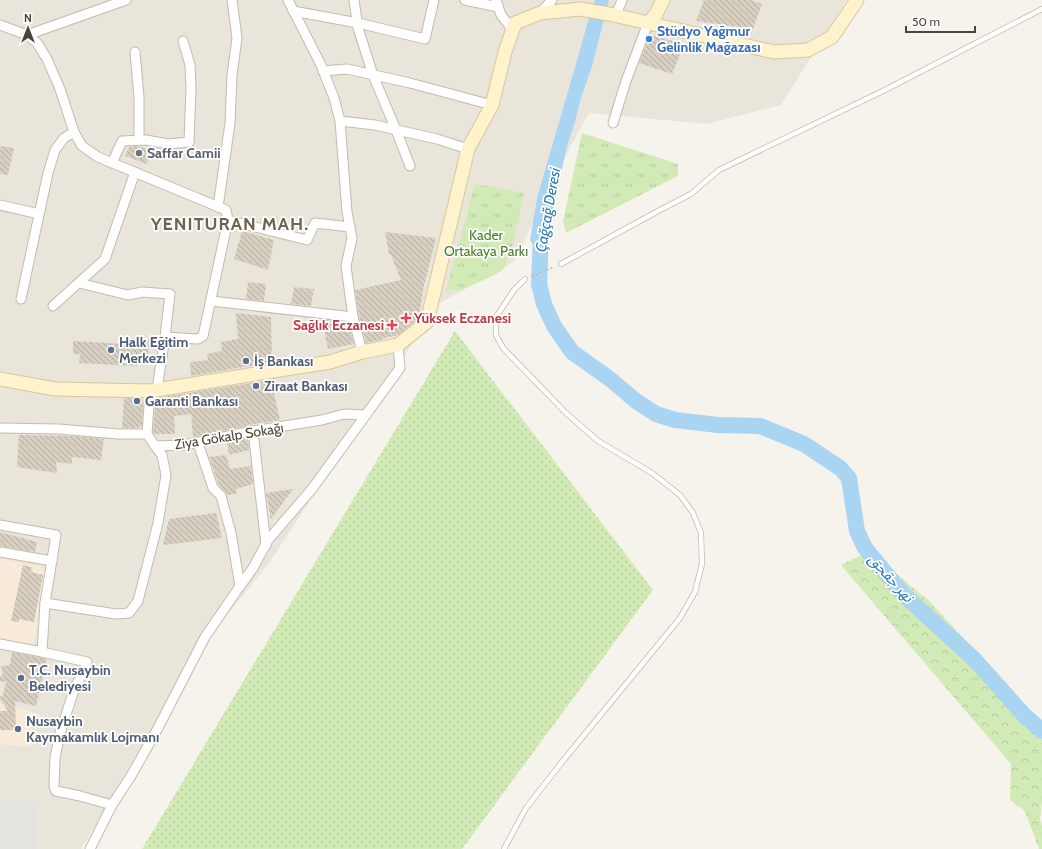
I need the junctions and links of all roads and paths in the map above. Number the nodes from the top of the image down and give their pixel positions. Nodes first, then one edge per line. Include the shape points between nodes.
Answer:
1 (126, 0) edge
2 (232, 0) edge
3 (288, 0) edge
4 (354, 0) edge
5 (434, 0) edge
6 (465, 0) edge
7 (552, 0) edge
8 (622, 0) edge
9 (663, 0) edge
10 (857, 0) edge
11 (497, 4) edge
12 (1042, 9) edge
13 (293, 11) junction
14 (540, 13) junction
15 (613, 14) junction
16 (358, 23) junction
17 (648, 23) junction
18 (0, 25) edge
19 (513, 30) junction
20 (27, 35) junction
21 (183, 41) dead end
22 (135, 52) dead end
23 (323, 71) junction
24 (373, 75) junction
25 (492, 105) junction
26 (340, 121) junction
27 (613, 123) dead end
28 (396, 130) junction
29 (74, 132) junction
30 (139, 140) junction
31 (468, 149) junction
32 (112, 163) junction
33 (410, 166) dead end
34 (135, 172) junction
35 (0, 205) edge
36 (218, 207) junction
37 (39, 214) junction
38 (228, 220) junction
39 (350, 228) junction
40 (561, 264) joint
41 (525, 279) joint
42 (79, 283) junction
43 (21, 299) dead end
44 (211, 301) junction
45 (53, 306) dead end
46 (353, 316) junction
47 (165, 337) junction
48 (398, 345) junction
49 (362, 352) junction
50 (0, 379) edge
51 (153, 390) junction
52 (366, 415) junction
53 (0, 428) edge
54 (253, 431) junction
55 (147, 434) junction
56 (198, 443) junction
57 (155, 446) junction
58 (0, 525) edge
59 (266, 545) junction
60 (0, 552) edge
61 (52, 561) junction
62 (240, 586) junction
63 (45, 603) junction
64 (0, 644) edge
65 (42, 652) junction
66 (112, 805) junction
67 (90, 849) edge
68 (504, 849) edge

1 - 20 street
2 - 36 street via 237,38 230,123
3 - 13 street
4 - 16 street
5 - 16 street via 426,39
6 - 11 street
7 - 14 street
8 - 15 street
9 - 17 main road
10 - 17 main road via 832,37 808,50 774,52
11 - 19 street via 501,15
12 - 40 lane via 885,90 719,170 692,194
13 - 16 street
13 - 23 street
14 - 15 main road via 580,9
14 - 19 main road via 515,23
15 - 17 main road
16 - 24 street
17 - 27 street
18 - 20 street
19 - 25 main road
20 - 29 street via 37,43 48,59
21 - 30 street via 190,65 189,142 168,144
22 - 30 street
23 - 24 street via 347,69
23 - 26 street
24 - 25 street
24 - 28 street
25 - 31 main road
26 - 28 street
26 - 39 street
28 - 31 street
28 - 33 street
29 - 32 street via 82,146
29 - 37 street via 64,138 55,150
30 - 32 street via 122,141
31 - 48 main road via 427,322
32 - 34 street
34 - 36 street
34 - 42 street via 105,259
35 - 37 street
36 - 38 street via 226,210
37 - 43 street
38 - 39 street via 306,240 315,223
38 - 44 street
39 - 46 street via 352,238 346,266
40 - 41 path
41 - 68 lane via 514,290 496,317 496,335 503,348 566,413 598,441 652,473 680,495 693,513 701,533 702,564 695,592 680,618 526,808
42 - 45 street
42 - 47 street via 128,295 142,292 170,294
44 - 46 street
44 - 47 street via 203,336 198,339
46 - 49 street
47 - 51 street
48 - 49 main road
48 - 52 street via 400,368
49 - 51 main road via 330,362
50 - 51 main road via 54,389
51 - 55 street
52 - 54 street, Ziya Gökalp Sokağı via 344,414
52 - 59 street via 312,489
53 - 55 street
54 - 56 street, Ziya Gökalp Sokağı
54 - 59 street
55 - 57 street, Ziya Gökalp Sokağı
56 - 57 street, Ziya Gökalp Sokağı
56 - 62 street via 214,488 221,496 231,533
57 - 63 street via 162,455 166,475 158,523 138,601 129,613 116,614
58 - 61 street via 56,535
59 - 62 street via 254,568
60 - 61 street
61 - 63 street
62 - 66 street via 205,637 158,728
63 - 65 street
64 - 65 street
65 - 66 street via 87,662 75,687 60,733 55,758 54,787 61,792
66 - 67 street

